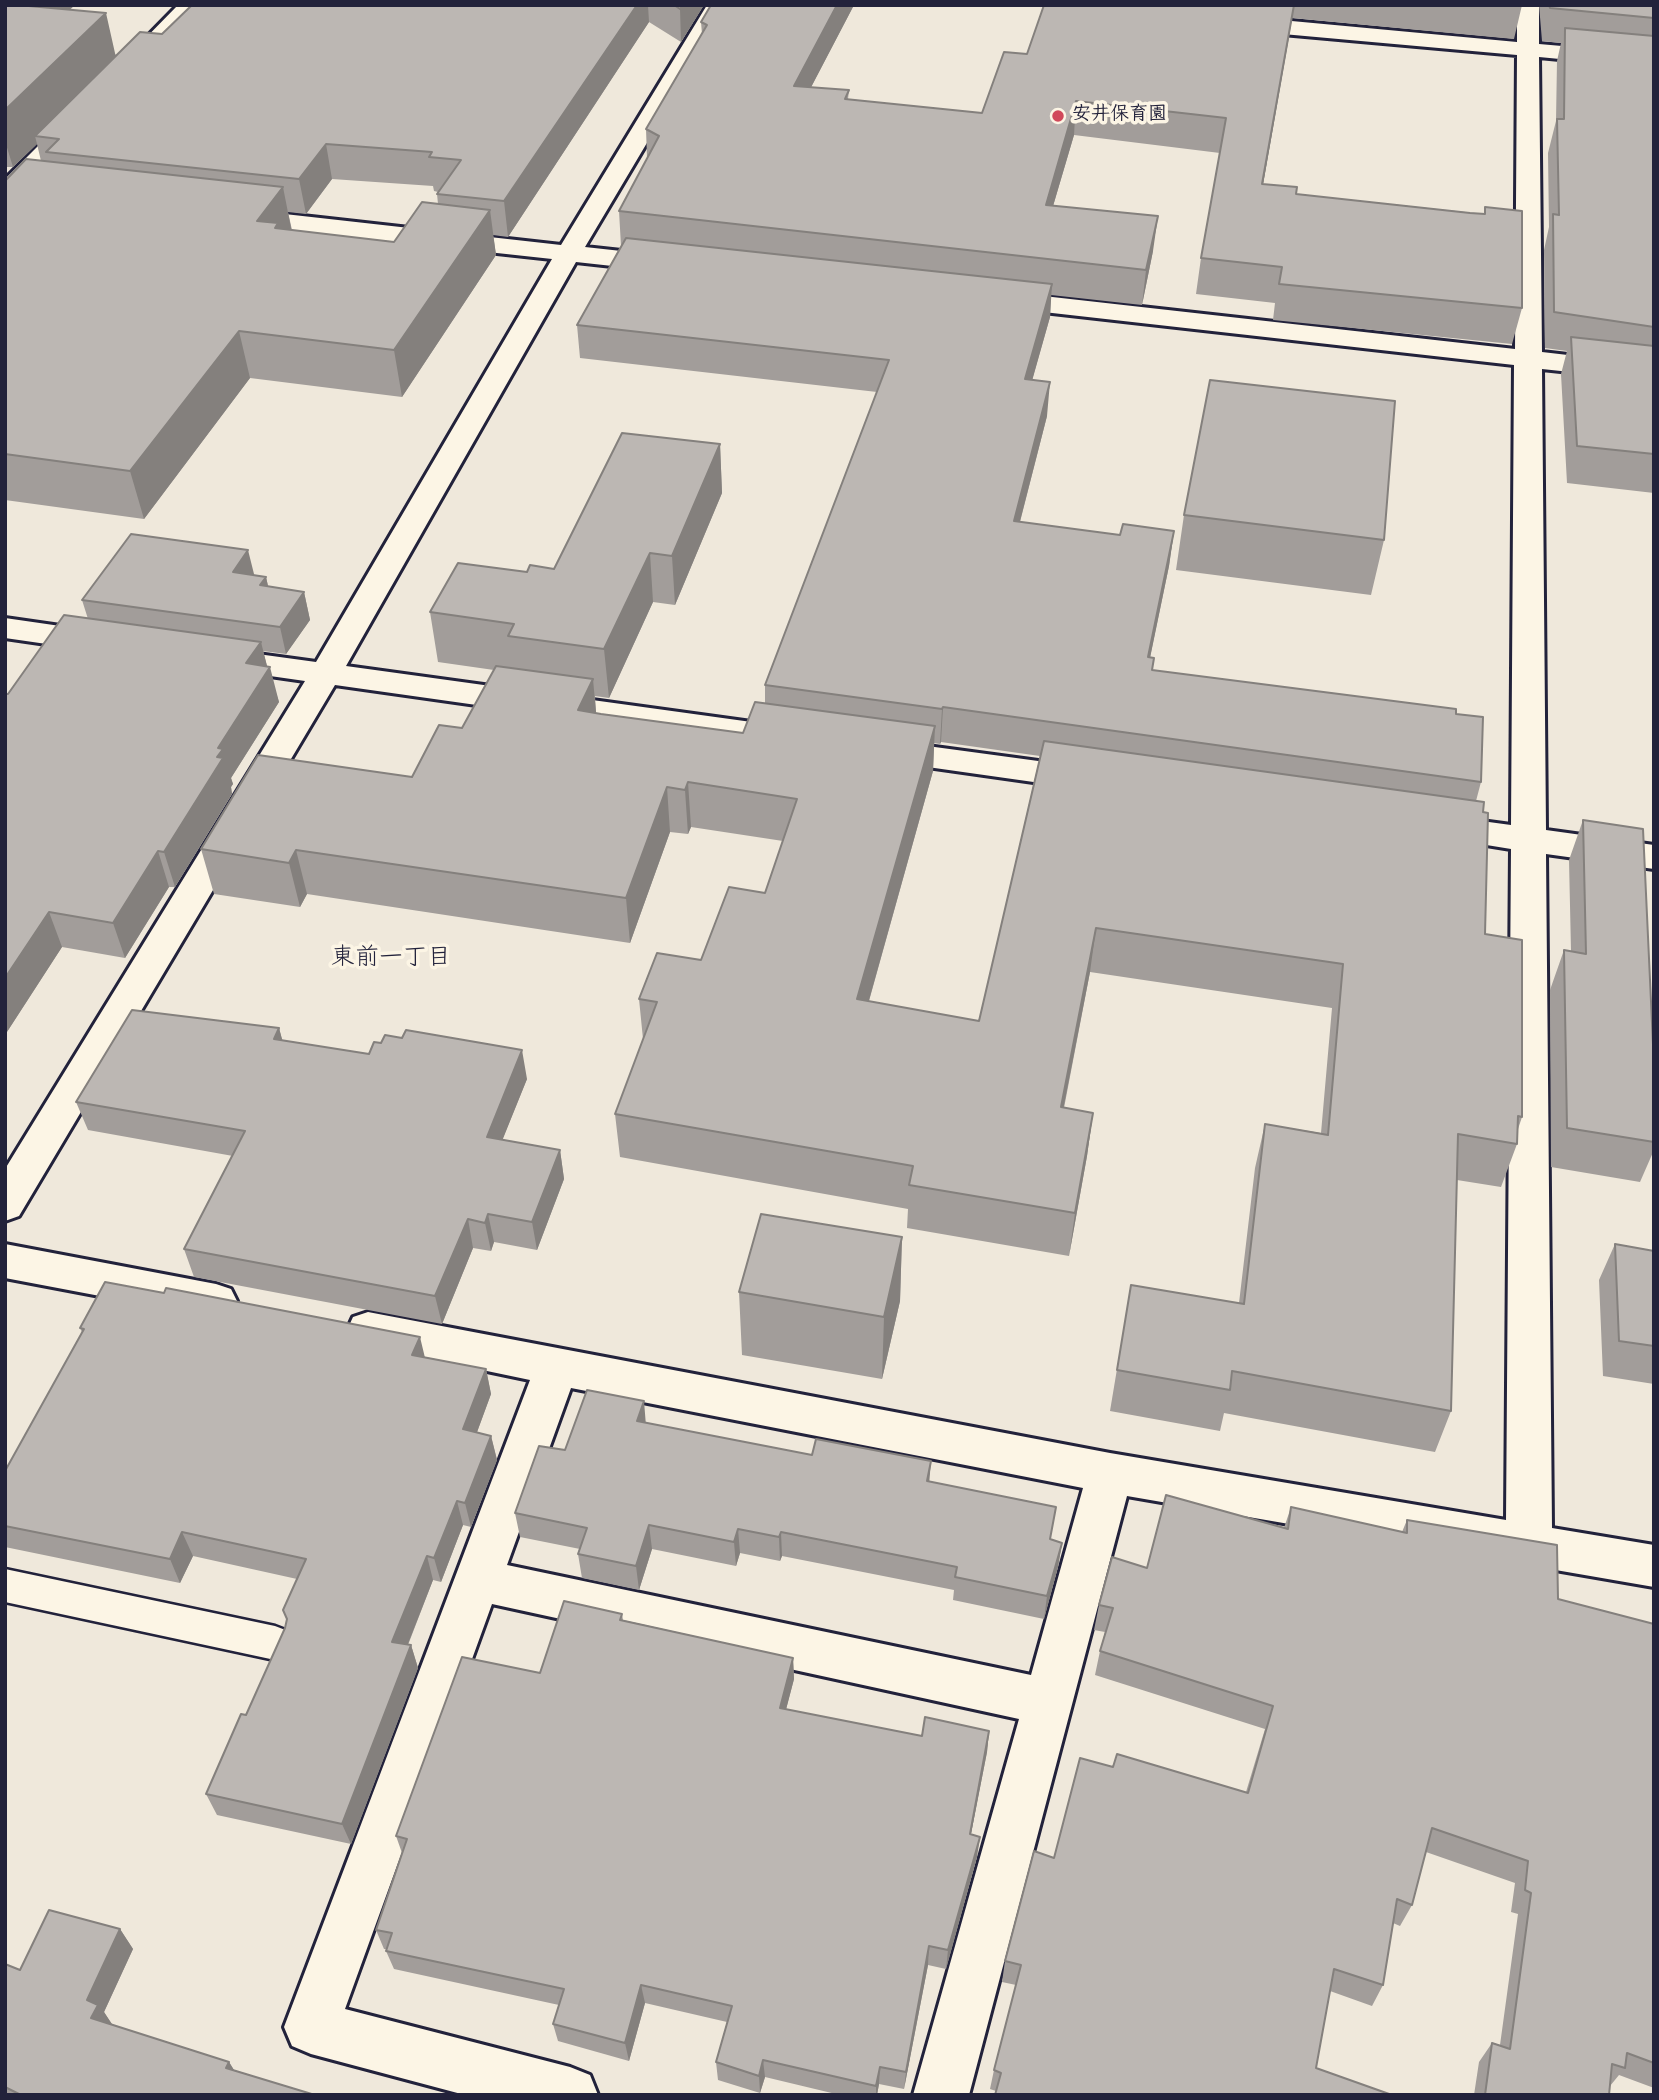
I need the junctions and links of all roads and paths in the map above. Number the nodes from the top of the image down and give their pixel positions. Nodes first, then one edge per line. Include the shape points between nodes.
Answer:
1 (191, 5) edge
2 (718, 5) edge
3 (1528, 5) edge
4 (1217, 21) edge
5 (1528, 50) junction
6 (1654, 61) edge
7 (123, 74) edge
8 (94, 103) edge
9 (6, 192) edge
10 (37, 194) edge
11 (214, 214) edge
12 (568, 254) junction
13 (693, 267) edge
14 (970, 296) edge
15 (1528, 358) junction
16 (1654, 373) edge
17 (5, 628) edge
18 (138, 647) edge
19 (178, 653) edge
20 (325, 674) junction
21 (1115, 783) edge
22 (1406, 823) edge
23 (1531, 840) junction
24 (1654, 857) edge
25 (5, 1205) edge
26 (5, 1261) edge
27 (261, 1310) edge
28 (328, 1323) edge
29 (557, 1367) junction
30 (1110, 1473) junction
31 (1529, 1544) junction
32 (1654, 1566) edge
33 (478, 1580) junction
34 (5, 1585) edge
35 (275, 1643) edge
36 (1047, 1702) junction
37 (570, 2095) edge
38 (941, 2095) edge

1 - 7 street
2 - 12 street
3 - 5 street
4 - 5 street
5 - 6 street
5 - 15 street
8 - 9 street
9 - 10 street
11 - 12 street
12 - 13 street
12 - 20 street
14 - 15 street
15 - 16 street
15 - 23 street
17 - 18 street
19 - 20 street
20 - 21 street
20 - 25 street
22 - 23 street
23 - 24 street
23 - 31 street
26 - 27 street
28 - 29 street
29 - 30 street
29 - 33 street
30 - 31 street
30 - 36 street
31 - 32 street
33 - 36 street
33 - 37 street via 311,2027
34 - 35 lane
36 - 38 street

